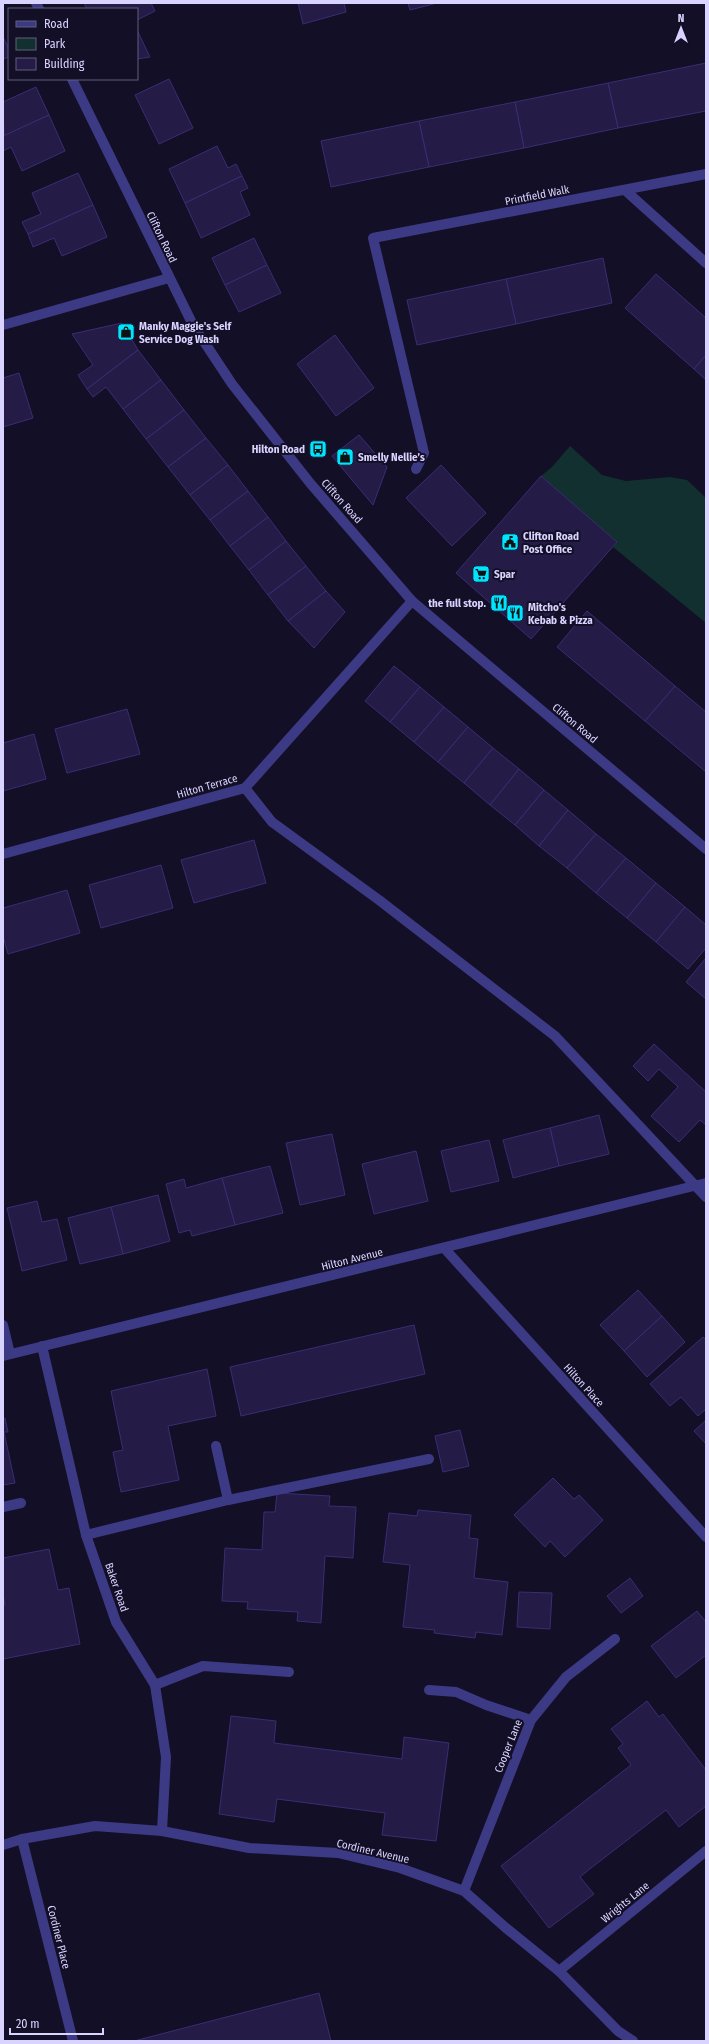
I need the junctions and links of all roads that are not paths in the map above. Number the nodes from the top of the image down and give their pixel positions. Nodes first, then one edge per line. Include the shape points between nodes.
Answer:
1 (72, 80) edge
2 (706, 174) edge
3 (626, 191) junction
4 (706, 263) edge
5 (169, 278) junction
6 (3, 325) edge
7 (416, 469) dead end
8 (412, 601) junction
9 (245, 788) junction
10 (706, 849) edge
11 (3, 854) edge
12 (706, 1183) edge
13 (695, 1186) junction
14 (706, 1197) edge
15 (445, 1249) junction
16 (3, 1325) edge
17 (42, 1346) junction
18 (6, 1355) edge
19 (216, 1446) dead end
20 (429, 1459) dead end
21 (228, 1500) junction
22 (21, 1502) dead end
23 (3, 1507) edge
24 (86, 1535) junction
25 (706, 1537) edge
26 (615, 1639) dead end
27 (289, 1672) dead end
28 (155, 1685) junction
29 (429, 1690) dead end
30 (531, 1720) junction
31 (162, 1831) junction
32 (22, 1839) junction
33 (3, 1845) edge
34 (706, 1851) edge
35 (464, 1891) junction
36 (559, 1971) junction
37 (73, 2041) edge
38 (633, 2041) edge

1 - 5 street, Clifton Road
2 - 3 street, Printfield Walk
3 - 4 street
3 - 7 street, Printfield Walk via 373,238 424,453
5 - 6 street
5 - 8 street, Clifton Road via 193,325 232,384 310,483
8 - 9 street, Hilton Terrace
8 - 10 street, Clifton Road
9 - 11 street, Hilton Terrace
9 - 13 street via 272,822 555,1036
12 - 13 street, Hilton Avenue
13 - 14 street
13 - 15 street, Hilton Avenue
15 - 17 street, Hilton Avenue
15 - 25 street, Hilton Place
16 - 18 street
17 - 18 street, Hilton Avenue
17 - 24 street, Baker Road
19 - 21 street
20 - 21 street
21 - 24 street
22 - 23 street
24 - 28 street, Baker Road via 116,1622
26 - 30 street, Cooper Lane via 566,1677
27 - 28 street via 204,1666
28 - 31 street, Baker Road via 166,1757
29 - 30 street via 456,1692
30 - 35 street, Cooper Lane
31 - 32 street, Cordiner Avenue via 95,1826
31 - 35 street, Cordiner Avenue via 249,1848 338,1853 400,1868
32 - 33 street, Cordiner Avenue
32 - 37 street, Cordiner Place
34 - 36 street, Wrights Lane
35 - 36 street, Cordiner Avenue
36 - 38 street, Cordiner Avenue via 618,2031

